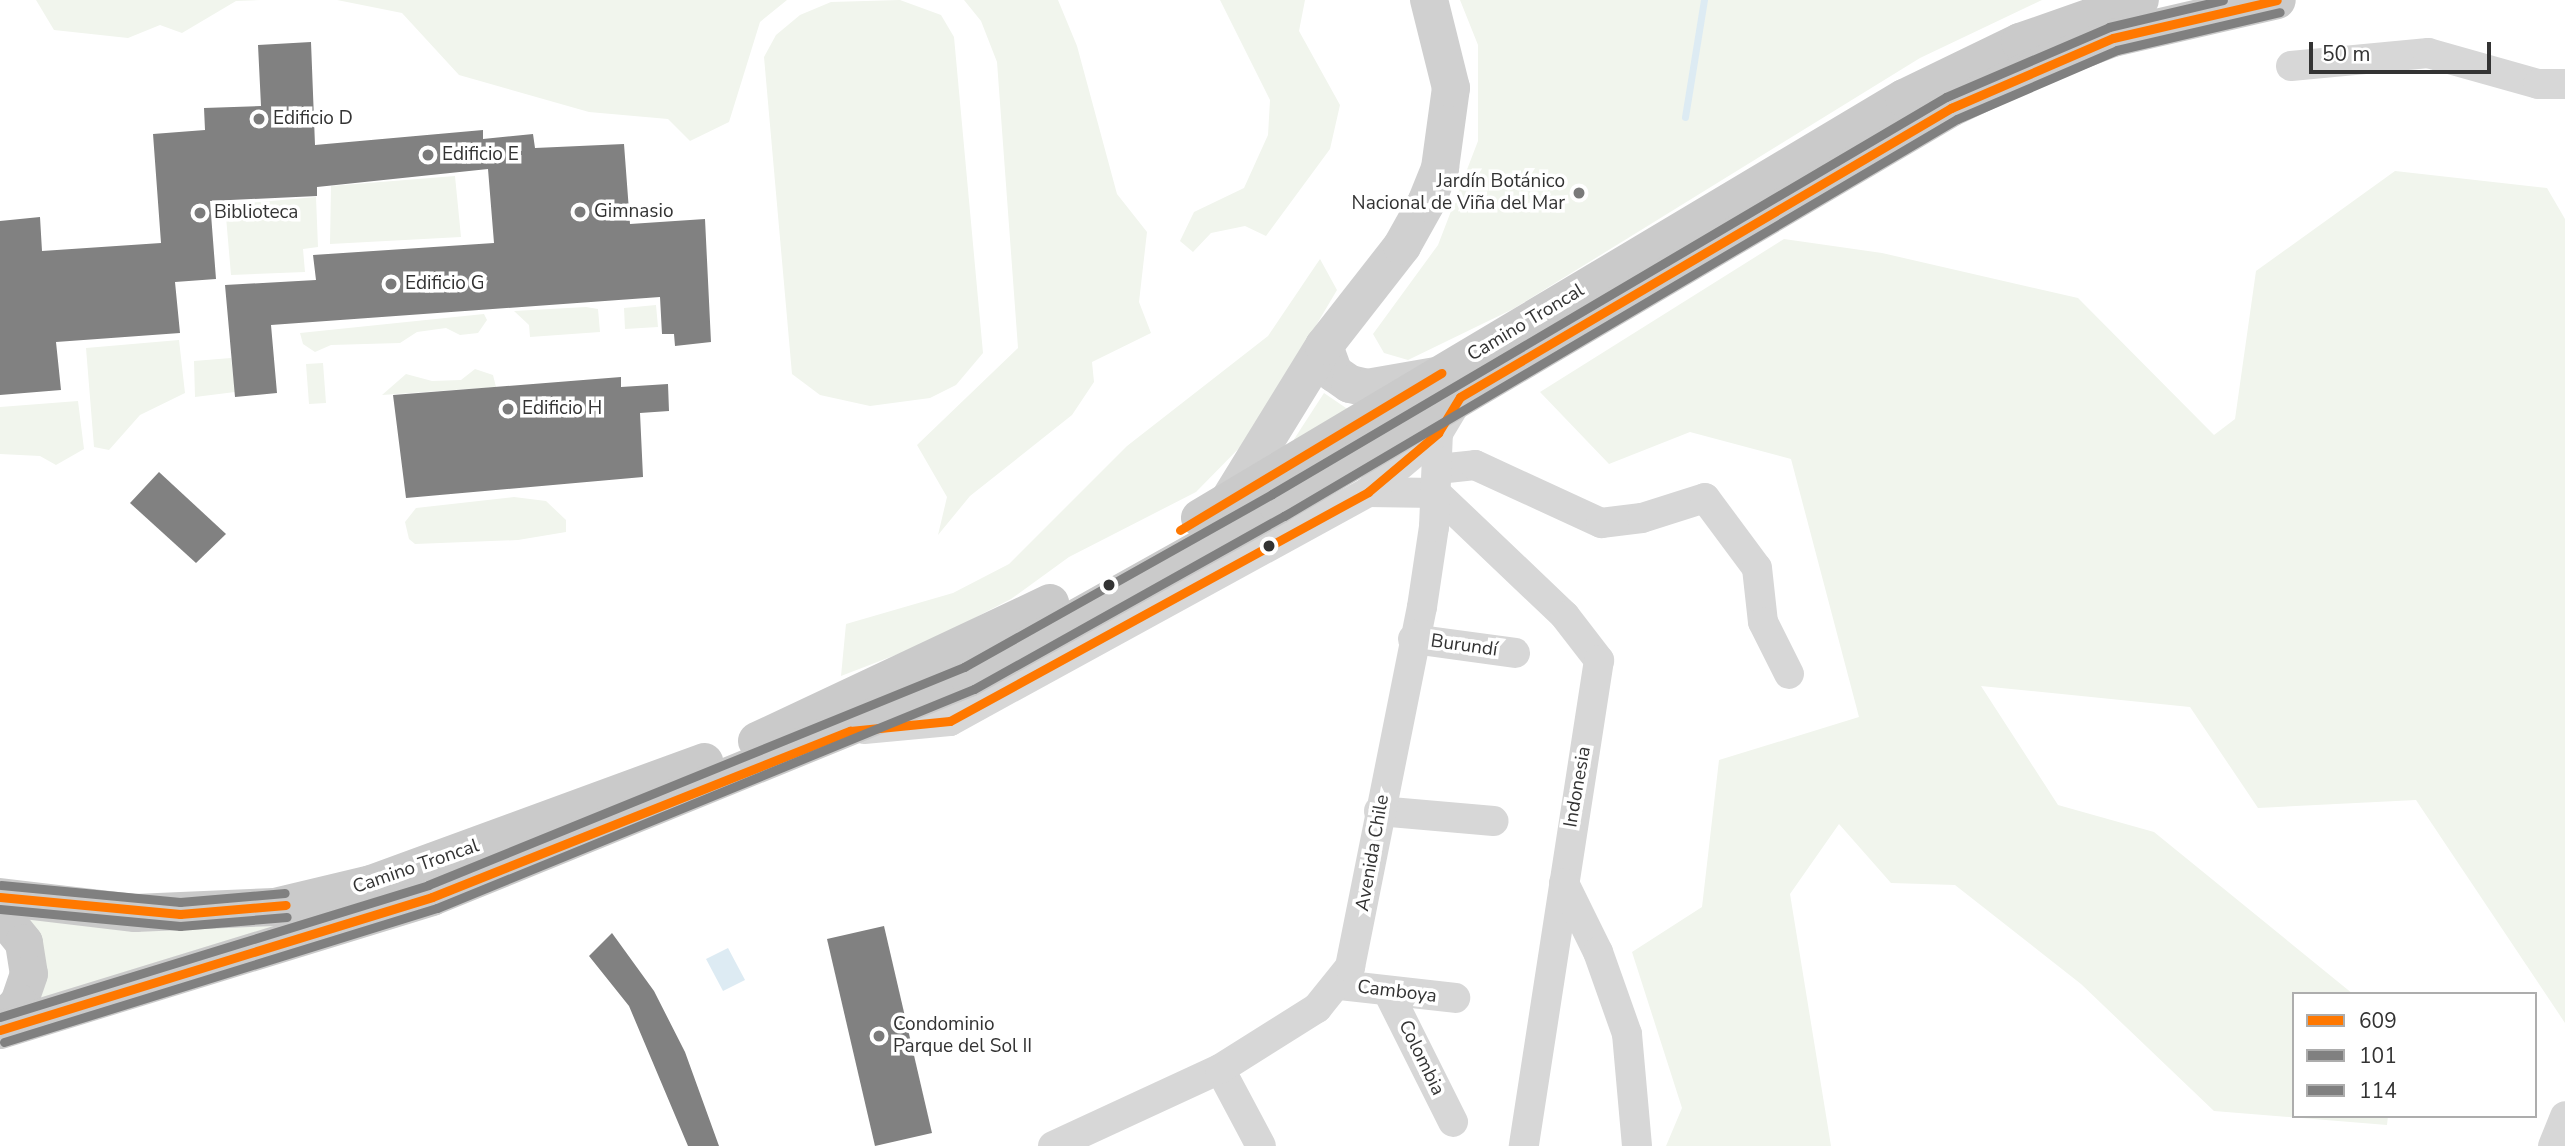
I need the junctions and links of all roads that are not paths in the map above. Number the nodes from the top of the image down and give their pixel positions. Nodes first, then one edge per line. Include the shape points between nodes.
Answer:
1 (1429, 0) edge
2 (2140, 0) edge
3 (2277, 0) edge
4 (2291, 66) dead end
5 (2565, 84) edge
6 (1324, 346) junction
7 (1448, 387) junction
8 (1438, 433) junction
9 (1437, 481) junction
10 (1368, 492) junction
11 (1228, 502) junction
12 (1413, 639) junction
13 (1515, 653) dead end
14 (1789, 674) dead end
15 (850, 731) junction
16 (1379, 811) junction
17 (1494, 821) dead end
18 (1564, 883) junction
19 (0, 897) edge
20 (0, 914) edge
21 (1339, 985) junction
22 (1389, 994) junction
23 (1455, 998) dead end
24 (0, 1023) edge
25 (0, 1030) edge
26 (1220, 1069) junction
27 (2565, 1116) edge
28 (1453, 1122) dead end
29 (1054, 1146) edge
30 (1261, 1146) edge
31 (1524, 1146) edge
32 (1637, 1146) edge
33 (2553, 1146) edge

1 - 6 main road via 1451,88 1440,168 1402,246
2 - 7 main road, Camino Troncal via 2020,42 1904,98
3 - 7 main road, Camino Troncal via 2113,38 2022,74
4 - 5 street via 2428,53 2538,84
6 - 7 main road via 1334,373 1350,384
6 - 11 main road
7 - 8 street
7 - 11 main road, Camino Troncal
7 - 15 main road, Camino Troncal via 969,678
8 - 9 street, Avenida Chile
8 - 10 street, Camino Troncal
9 - 10 street, Camino Troncal
9 - 12 street, Avenida Chile
9 - 14 street, Camino Troncal via 1475,465 1601,523 1642,518 1705,498 1757,568 1763,622
9 - 18 street, Indonesia via 1565,616 1599,660
10 - 15 street, Camino Troncal via 950,721
11 - 19 main road, Camino Troncal via 1022,619 892,682 741,748 372,884 275,907 180,914
12 - 13 street, Burundí
12 - 16 street, Avenida Chile
15 - 25 main road, Camino Troncal via 432,897
16 - 17 street
16 - 21 street, Avenida Chile via 1360,925
18 - 31 street, Indonesia
18 - 32 street via 1598,953 1627,1034
20 - 24 main road via 24,943 29,974 19,1003
21 - 22 street, Camboya
21 - 26 street, Avenida Chile via 1317,1008
22 - 23 street, Camboya
22 - 28 street, Colombia
26 - 29 street, Avenida Chile
26 - 30 street
27 - 33 street

